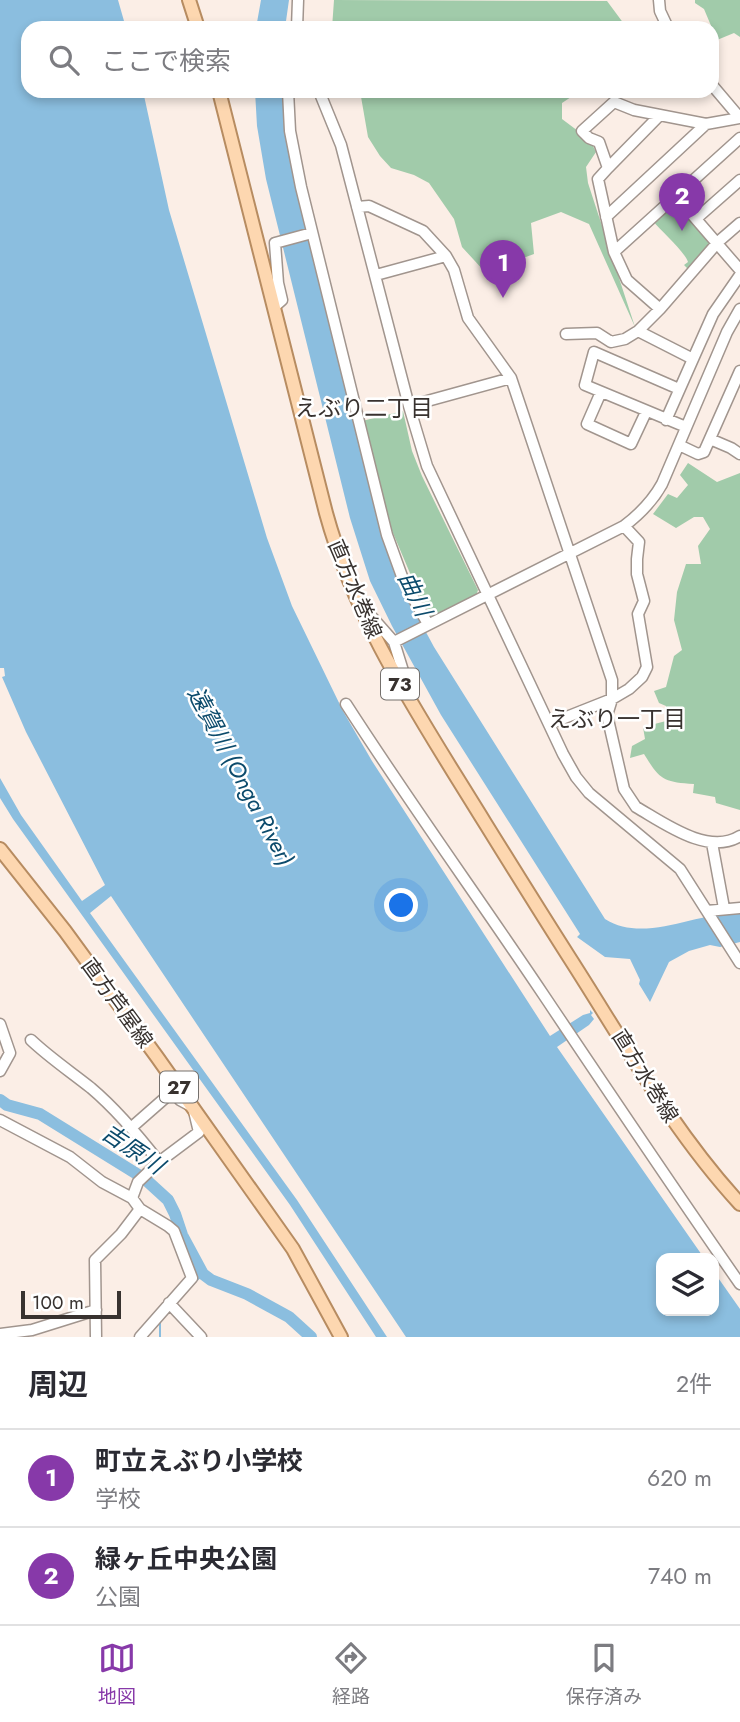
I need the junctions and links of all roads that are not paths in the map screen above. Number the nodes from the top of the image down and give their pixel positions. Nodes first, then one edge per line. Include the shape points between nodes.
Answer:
1 (189, 0) edge
2 (298, 0) edge
3 (659, 0) edge
4 (296, 14) junction
5 (196, 21) edge
6 (293, 21) edge
7 (296, 21) edge
8 (665, 21) edge
9 (719, 93) edge
10 (221, 98) edge
11 (288, 98) edge
12 (322, 98) edge
13 (659, 116) junction
14 (740, 118) edge
15 (706, 124) junction
16 (740, 138) edge
17 (608, 168) junction
18 (740, 180) edge
19 (676, 196) junction
20 (357, 207) junction
21 (606, 217) junction
22 (697, 218) junction
23 (740, 223) edge
24 (312, 233) junction
25 (718, 242) junction
26 (614, 252) junction
27 (446, 256) junction
28 (740, 270) edge
29 (376, 275) junction
30 (740, 275) edge
31 (274, 307) junction
32 (660, 309) junction
33 (740, 309) edge
34 (638, 331) junction
35 (566, 334) dead end
36 (693, 359) junction
37 (740, 371) edge
38 (511, 378) junction
39 (679, 389) junction
40 (601, 392) junction
41 (409, 406) junction
42 (646, 412) junction
43 (666, 420) junction
44 (686, 428) junction
45 (710, 439) junction
46 (679, 445) junction
47 (740, 454) edge
48 (624, 526) junction
49 (571, 551) junction
50 (353, 594) junction
51 (489, 596) junction
52 (427, 624) junction
53 (394, 642) junction
54 (408, 699) junction
55 (612, 699) junction
56 (346, 704) dead end
57 (549, 724) junction
58 (740, 836) edge
59 (712, 843) junction
60 (0, 849) edge
61 (724, 908) junction
62 (740, 908) edge
63 (708, 912) junction
64 (734, 948) edge
65 (740, 963) edge
66 (0, 1024) edge
67 (31, 1040) dead end
68 (0, 1071) edge
69 (194, 1107) junction
70 (0, 1120) edge
71 (132, 1128) junction
72 (159, 1161) junction
73 (132, 1198) junction
74 (740, 1204) edge
75 (140, 1209) junction
76 (740, 1284) edge
77 (169, 1303) junction
78 (96, 1310) junction
79 (0, 1334) edge
80 (96, 1337) edge
81 (140, 1337) edge
82 (201, 1337) edge
83 (341, 1337) edge

1 - 5 main road
2 - 4 street
3 - 8 street
4 - 6 street
4 - 7 street
9 - 14 street
10 - 31 main road, 直方水巻線 / 73
11 - 24 street via 290,131
12 - 20 street via 341,145
13 - 15 street
13 - 17 street
13 - 17 street via 614,102 582,131 598,142
14 - 15 street
15 - 21 street
16 - 19 street
17 - 21 street via 598,179
18 - 22 street
19 - 22 street
19 - 26 street
20 - 27 street via 369,206 422,231
20 - 29 street
21 - 26 street
22 - 25 street
23 - 25 street
24 - 31 street via 275,243 282,300
24 - 52 street via 387,535 404,582
25 - 28 street
25 - 32 street
26 - 32 street via 627,280
27 - 29 street
27 - 38 street via 468,318
29 - 41 street
30 - 36 street via 713,314
31 - 50 main road, 直方水巻線 / 73 via 326,513
32 - 34 street
33 - 44 street
34 - 35 street via 617,342 597,333
34 - 36 street
36 - 39 street
37 - 45 street
38 - 41 street
38 - 49 street
39 - 40 street via 594,352 586,385
39 - 43 street
40 - 42 street
40 - 42 street via 587,424 631,444
41 - 51 street via 427,466
42 - 43 street
43 - 44 street
44 - 46 street
45 - 46 street via 698,454
45 - 47 street
46 - 48 street via 653,500
48 - 49 street
48 - 55 street via 639,542 638,574 644,601 638,614 647,667 638,683
49 - 51 street
49 - 55 street via 612,680
50 - 53 street
50 - 54 main road, 直方水巻線 / 73
51 - 52 street
51 - 57 street
52 - 53 street
53 - 54 street via 412,694
54 - 74 main road, 直方水巻線 / 73 via 678,1127
55 - 57 street
55 - 59 street via 607,715 629,799 661,821
56 - 76 street
57 - 63 street via 589,793 680,869
58 - 59 street
59 - 61 street
60 - 69 main road, 直方芦屋線 / 27
61 - 62 street
61 - 63 street
63 - 64 street
64 - 65 street
66 - 68 street via 10,1053
67 - 71 street
69 - 71 street via 173,1091
69 - 72 street via 199,1132
69 - 83 main road, 直方芦屋線 / 27 via 293,1249
70 - 73 street via 70,1157
71 - 72 street
72 - 73 street via 141,1179
73 - 75 street
75 - 77 street via 174,1231 192,1278
75 - 78 street via 95,1260
77 - 81 street
77 - 82 street
78 - 79 street via 32,1330
78 - 80 street

